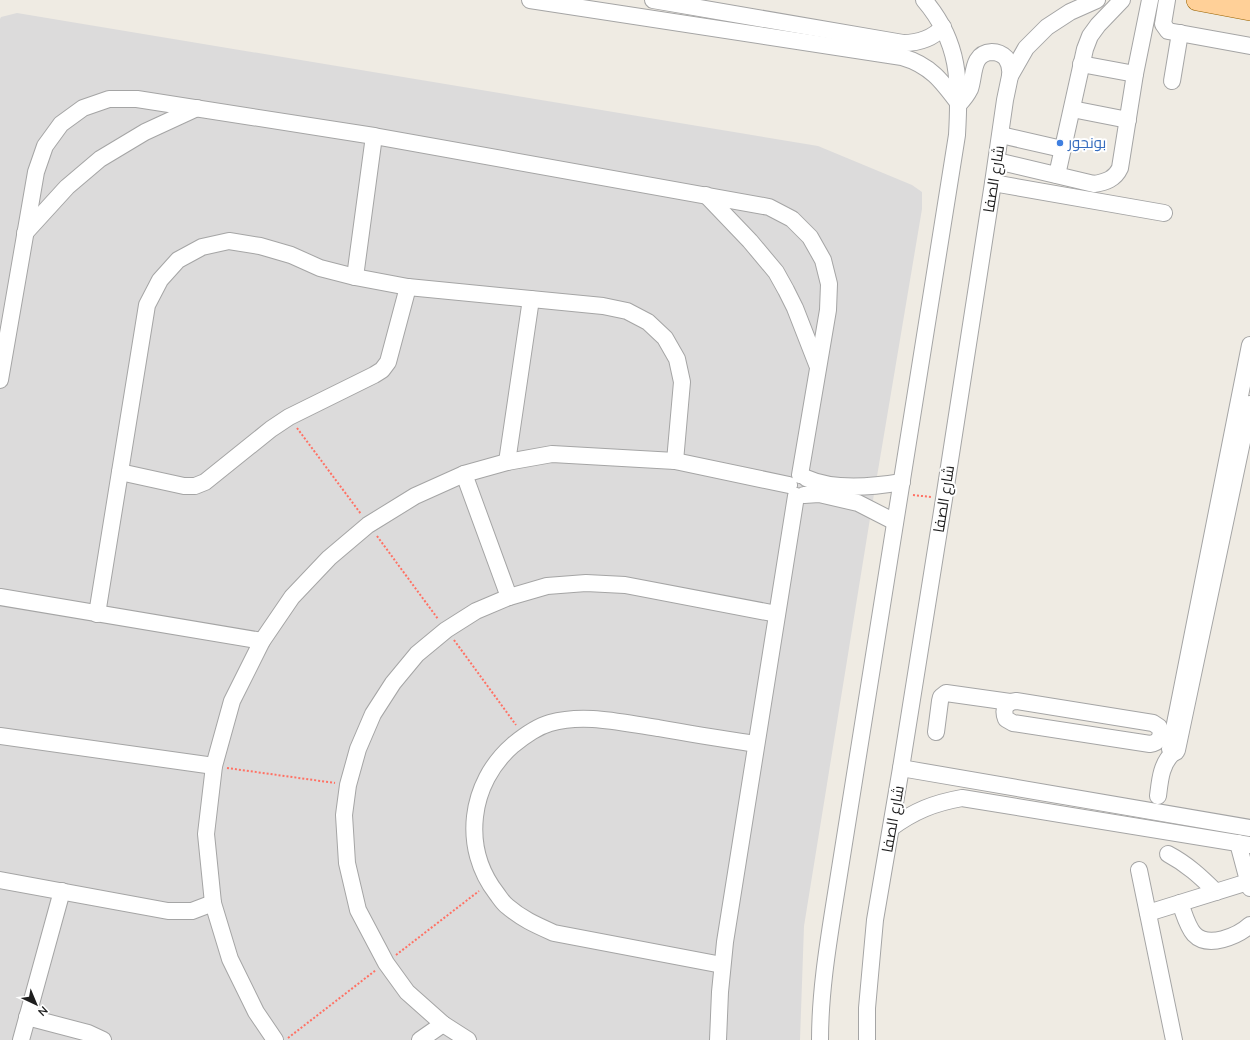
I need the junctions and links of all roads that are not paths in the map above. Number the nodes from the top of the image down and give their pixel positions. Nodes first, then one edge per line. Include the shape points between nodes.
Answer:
1 (530, 0) edge
2 (653, 0) edge
3 (924, 0) edge
4 (1097, 0) edge
5 (1122, 0) edge
6 (1150, 0) edge
7 (1167, 0) edge
8 (1197, 0) edge
9 (1250, 10) edge
10 (943, 27) junction
11 (1180, 33) junction
12 (881, 46) junction
13 (1250, 46) edge
14 (1081, 64) junction
15 (1136, 74) junction
16 (1010, 76) junction
17 (1172, 81) dead end
18 (959, 104) junction
19 (197, 108) junction
20 (1072, 109) junction
21 (1128, 120) junction
22 (1001, 134) junction
23 (374, 136) junction
24 (1062, 149) junction
25 (997, 161) junction
26 (1057, 175) junction
27 (993, 183) junction
28 (706, 195) junction
29 (1164, 213) dead end
30 (25, 233) junction
31 (355, 277) junction
32 (408, 287) junction
33 (531, 299) junction
34 (1249, 353) edge
35 (818, 368) junction
36 (0, 380) edge
37 (1250, 404) edge
38 (675, 461) junction
39 (507, 462) junction
40 (120, 472) junction
41 (464, 474) junction
42 (799, 486) junction
43 (901, 488) junction
44 (895, 522) junction
45 (0, 597) edge
46 (509, 597) junction
47 (1204, 604) junction
48 (97, 614) junction
49 (777, 614) junction
50 (262, 641) junction
51 (1010, 702) junction
52 (1183, 705) junction
53 (936, 732) dead end
54 (1167, 735) junction
55 (0, 736) edge
56 (756, 744) junction
57 (1173, 753) junction
58 (214, 766) junction
59 (901, 768) junction
60 (1065, 796) junction
61 (1158, 796) dead end
62 (1063, 815) junction
63 (1224, 824) junction
64 (891, 828) junction
65 (1250, 828) edge
66 (1220, 840) junction
67 (1244, 844) edge
68 (1168, 854) dead end
69 (1139, 870) dead end
70 (0, 880) edge
71 (1249, 885) edge
72 (62, 891) junction
73 (1216, 892) junction
74 (213, 903) junction
75 (1180, 903) junction
76 (1148, 913) junction
77 (1250, 925) edge
78 (722, 965) junction
79 (27, 1017) junction
80 (443, 1024) junction
81 (21, 1040) edge
82 (103, 1040) edge
83 (275, 1040) edge
84 (420, 1040) edge
85 (468, 1040) edge
86 (718, 1040) edge
87 (820, 1040) edge
88 (867, 1040) edge
89 (1174, 1040) edge

1 - 12 street
2 - 12 street
3 - 10 street
4 - 16 street, شارع الصفا via 1070,12 1047,27 1026,48
5 - 14 street via 1090,36
6 - 15 street
7 - 11 street via 1164,27 1168,31
8 - 9 main road
10 - 12 street via 932,36 918,42
10 - 18 street via 956,63
11 - 13 street
11 - 17 street
12 - 18 street via 910,59 937,76
14 - 15 street
14 - 20 street
15 - 21 street
16 - 18 street via 1009,63 1000,54 994,52 981,56 974,66 967,96
16 - 22 street, شارع الصفا
18 - 43 street via 958,134
19 - 23 street
19 - 30 street via 145,132 100,159 67,187
19 - 30 street via 137,99 109,99 83,108 61,124 45,146 36,172
20 - 21 street
20 - 24 street
21 - 26 street via 1117,174 1103,183 1094,184
22 - 24 street
22 - 25 street, شارع الصفا
23 - 28 street
23 - 31 street
24 - 26 street
25 - 26 street
25 - 27 street, شارع الصفا
27 - 29 street
27 - 59 street, شارع الصفا
28 - 35 street via 776,272 795,308
28 - 35 street via 769,206 792,219 810,237 823,260 829,284 828,310
30 - 36 street
31 - 32 street
31 - 40 street via 320,268 291,255 260,246 228,241 202,247 178,260 160,280 147,305
32 - 33 street
32 - 40 street via 391,353 382,370 289,417 205,482 195,486 184,486
33 - 38 street via 627,311 648,322 665,338 677,359 682,382
33 - 39 street
34 - 47 street
35 - 42 street
37 - 47 street
38 - 39 street via 552,454
38 - 42 street
39 - 41 street
40 - 48 street
41 - 46 street
41 - 50 street via 415,496 368,525 328,558 292,597
42 - 43 street via 820,483
42 - 44 street via 819,494 858,503
42 - 49 street
43 - 44 street
44 - 87 street via 825,964
45 - 48 street
46 - 49 street via 547,586 586,582 625,585
46 - 80 street via 476,611 446,630 417,654 393,683 373,714 358,749 348,785 344,815 347,863 358,910 386,963 407,992
47 - 52 street
48 - 50 street
49 - 56 street
50 - 58 street via 232,701
51 - 53 street via 946,693 941,697
51 - 54 street via 1153,724
51 - 54 street via 1004,711 1006,719 1012,723 1150,744
52 - 54 street
52 - 57 street via 1177,750
54 - 57 street
55 - 58 street
56 - 78 street
56 - 78 street via 604,720 576,718 549,724 524,736 502,754 486,777 477,803 474,830 478,858 489,883 506,905 528,922 554,933
57 - 61 street via 1163,768
58 - 74 street via 206,834
59 - 60 street
59 - 64 street, شارع الصفا
60 - 62 street
60 - 63 street
62 - 64 street via 962,798 924,808
62 - 66 street
63 - 65 street
63 - 66 street
64 - 88 street, شارع الصفا via 875,920 867,1008
66 - 67 street
67 - 71 street
68 - 73 street via 1180,860
69 - 76 street
70 - 72 street
71 - 73 street
72 - 74 street via 168,911 192,911
72 - 79 street
73 - 75 street
74 - 83 street via 230,960 256,1012
75 - 76 street
75 - 77 street via 1193,933 1204,941 1226,938
76 - 89 street
78 - 86 street
79 - 81 street
79 - 82 street via 88,1033
80 - 84 street
80 - 85 street

